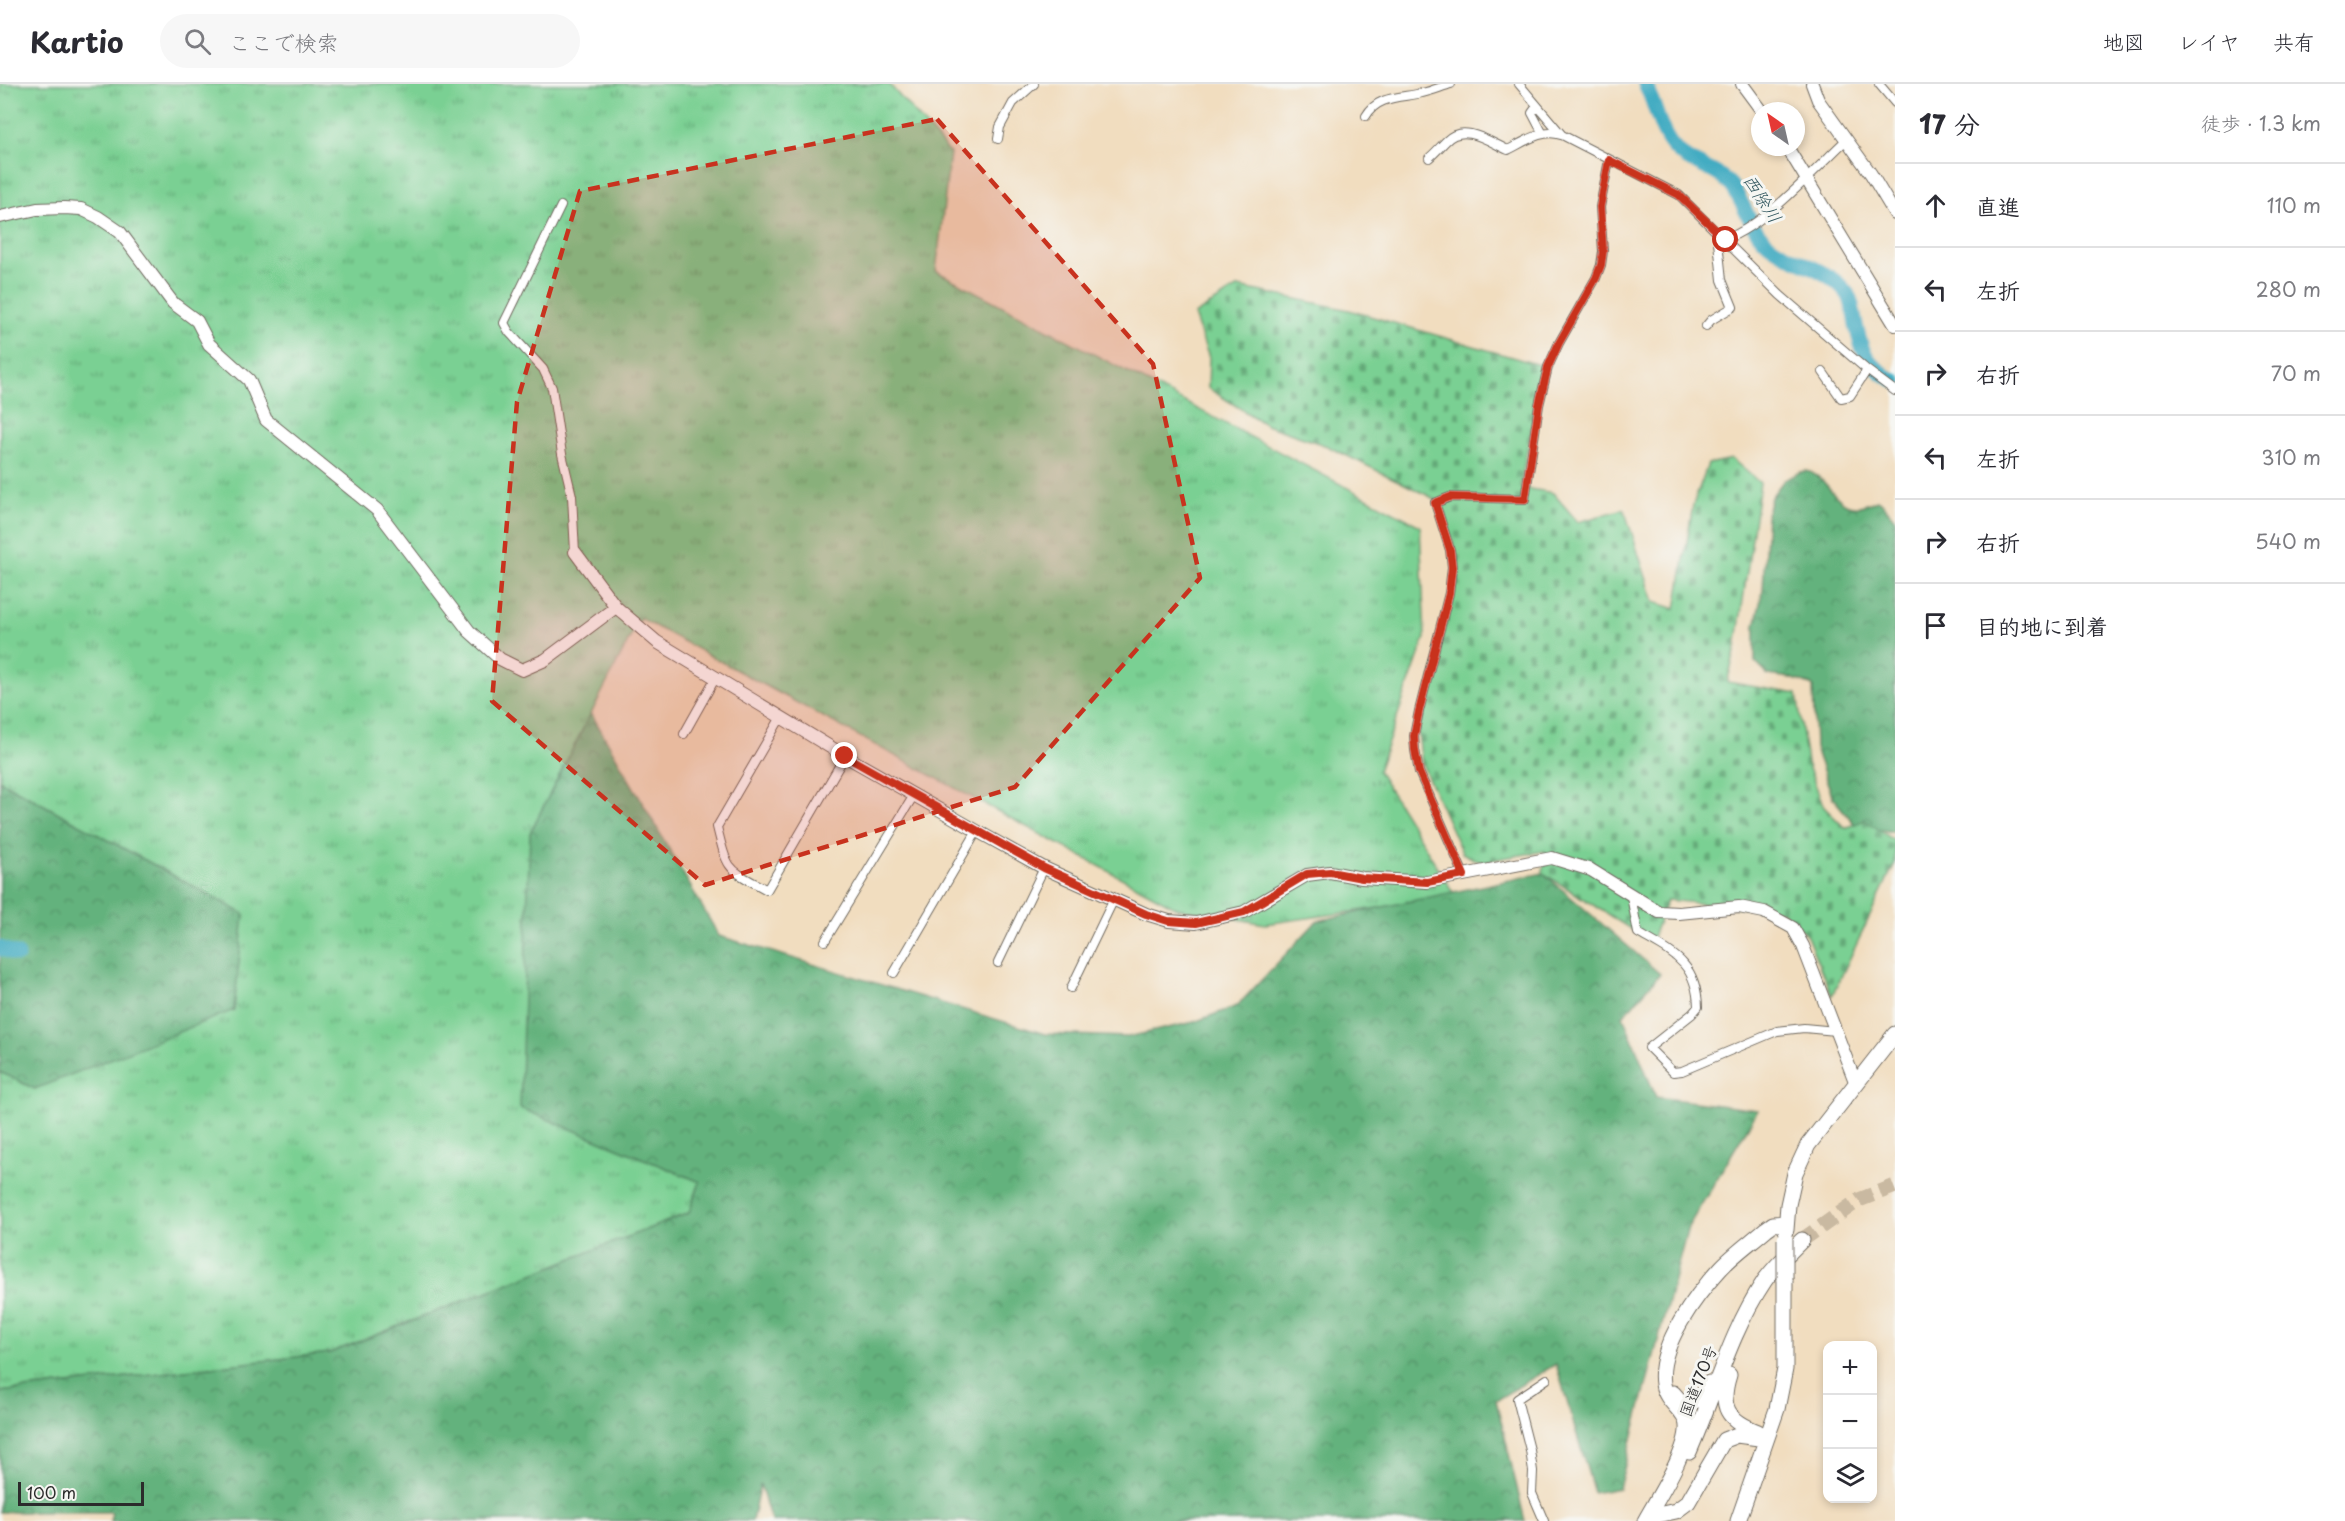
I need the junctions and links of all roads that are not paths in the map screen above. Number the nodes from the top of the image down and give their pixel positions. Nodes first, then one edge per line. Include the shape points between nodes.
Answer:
1 (1034, 84) edge
2 (1450, 84) edge
3 (1519, 84) edge
4 (1742, 84) edge
5 (1812, 84) edge
6 (1879, 84) edge
7 (1755, 102) edge
8 (1895, 103) edge
9 (1537, 106) junction
10 (1366, 116) dead end
11 (1542, 134) junction
12 (1562, 135) junction
13 (998, 139) dead end
14 (1845, 141) junction
15 (1793, 156) edge
16 (1429, 158) dead end
17 (1609, 160) junction
18 (1807, 176) junction
19 (561, 206) dead end
20 (1895, 214) edge
21 (0, 217) edge
22 (1726, 240) junction
23 (1895, 325) edge
24 (1706, 326) dead end
25 (1867, 370) junction
26 (1822, 372) dead end
27 (1895, 391) edge
28 (575, 552) joint
29 (616, 607) junction
30 (717, 677) junction
31 (781, 717) junction
32 (684, 734) dead end
33 (845, 756) junction
34 (914, 795) junction
35 (976, 831) junction
36 (1044, 868) junction
37 (1464, 875) junction
38 (1631, 896) junction
39 (1114, 899) junction
40 (825, 941) dead end
41 (998, 963) dead end
42 (894, 973) dead end
43 (1071, 988) dead end
44 (1836, 1031) junction
45 (1895, 1034) edge
46 (1856, 1084) junction
47 (1786, 1223) junction
48 (1802, 1240) tunnel mouth
49 (1741, 1322) junction
50 (1732, 1343) junction
51 (1547, 1379) dead end
52 (1766, 1439) junction
53 (1649, 1519) edge
54 (1544, 1521) edge
55 (1738, 1521) edge

1 - 13 street via 1013,103
2 - 10 street via 1376,104
3 - 9 street
4 - 7 street
5 - 14 street
6 - 8 street
9 - 11 street via 1532,113
9 - 12 street
11 - 12 street
11 - 16 street via 1508,150 1473,135 1455,135
12 - 17 street
14 - 18 street
14 - 20 street
15 - 18 street
17 - 22 street via 1679,195
17 - 37 street via 1600,207 1601,265 1548,367 1525,499 1450,497 1435,503 1452,567 1419,711 1415,750 1419,772
18 - 22 street via 1751,225
18 - 23 street
19 - 28 street via 504,323 543,369 552,388 572,496
21 - 29 street via 37,209 81,210 120,232 173,303 197,321 209,344 249,380 266,420 376,510 469,631 500,659 522,670 545,660
22 - 24 street via 1718,242 1719,265 1733,306
22 - 25 street via 1780,295
25 - 26 street via 1850,396 1841,398
25 - 27 street
28 - 29 street
29 - 30 street via 657,642
30 - 31 street
30 - 32 street
31 - 33 street
31 - 33 street via 717,827 725,861 732,870 767,890
33 - 34 street
34 - 35 street
34 - 40 street
35 - 36 street
35 - 42 street
36 - 39 street
36 - 41 street
37 - 38 street via 1552,858 1591,870
37 - 39 street via 1427,882 1330,872 1307,874 1244,912 1196,923 1168,921
38 - 44 street via 1659,912 1739,907 1764,912 1793,928
38 - 44 street via 1638,933 1688,967 1698,991 1698,1007 1692,1014 1649,1048 1673,1072 1777,1031
39 - 43 street
44 - 46 street
45 - 46 highway
46 - 47 highway via 1808,1145 1795,1173
47 - 50 highway via 1726,1272 1686,1326 1670,1365 1672,1391 1681,1402 1689,1404 1700,1398 1719,1358
47 - 52 highway, bridge via 1785,1369
47 - 53 highway via 1773,1224 1722,1267 1670,1343 1662,1383 1669,1401 1688,1426 1670,1477
48 - 49 highway, 国道170号 via 1776,1266
49 - 50 highway, 国道170号
49 - 52 highway via 1724,1400 1735,1421
50 - 53 highway, 国道170号 via 1686,1460
51 - 54 street via 1517,1399 1530,1450 1532,1493
52 - 53 highway via 1737,1435 1724,1440 1688,1502
52 - 55 highway

